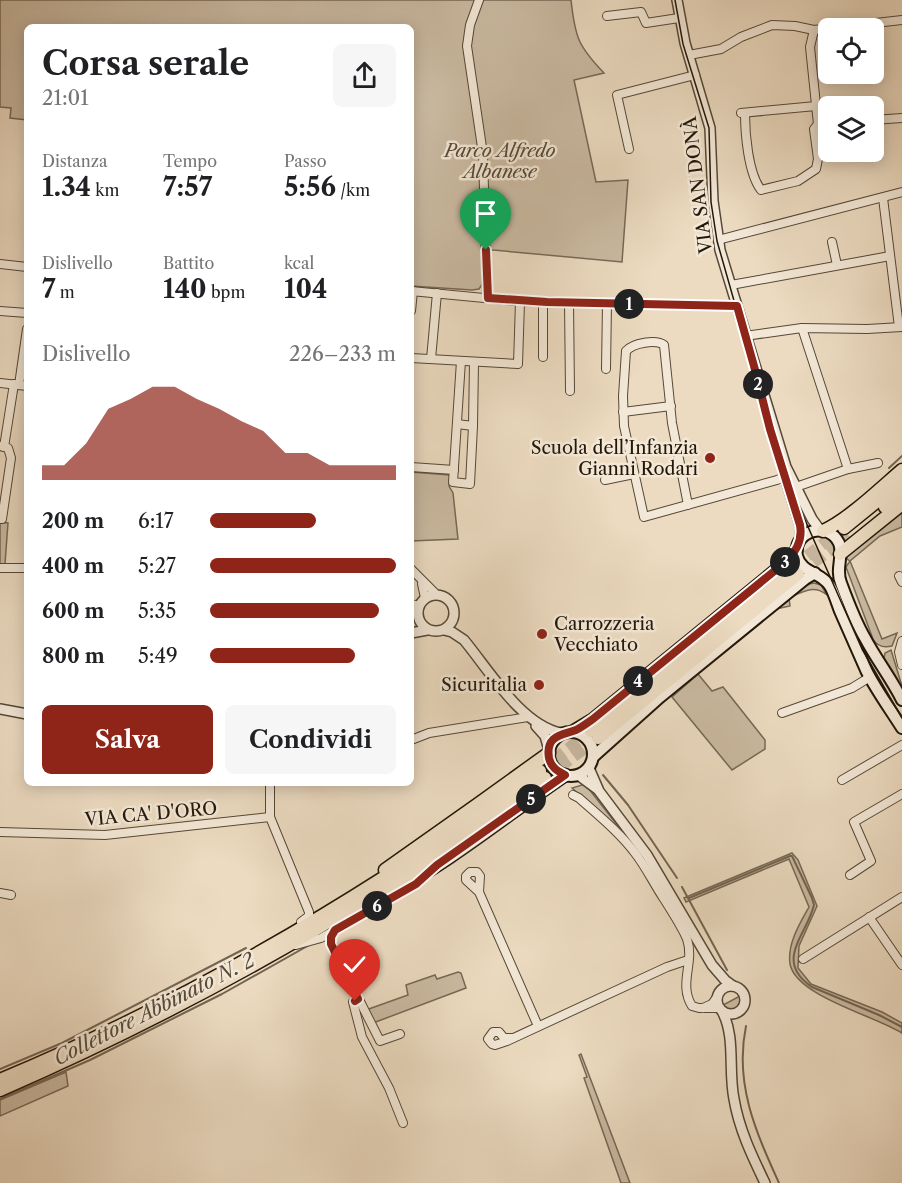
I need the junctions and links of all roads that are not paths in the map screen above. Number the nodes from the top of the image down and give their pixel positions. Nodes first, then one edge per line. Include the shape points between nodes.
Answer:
1 (479, 0) edge
2 (677, 0) edge
3 (607, 16) dead end
4 (679, 18) junction
5 (902, 20) edge
6 (795, 26) junction
7 (814, 30) junction
8 (810, 47) junction
9 (688, 56) junction
10 (695, 75) junction
11 (816, 106) junction
12 (902, 118) edge
13 (884, 119) edge
14 (818, 124) joint
15 (629, 149) dead end
16 (818, 159) edge
17 (818, 159) edge
18 (902, 192) edge
19 (883, 198) junction
20 (718, 240) junction
21 (832, 243) dead end
22 (890, 256) junction
23 (0, 264) edge
24 (837, 265) junction
25 (24, 267) edge
26 (730, 285) junction
27 (414, 291) edge
28 (437, 293) junction
29 (488, 298) junction
30 (520, 302) junction
31 (543, 302) junction
32 (569, 303) junction
33 (607, 303) junction
34 (737, 306) junction
35 (0, 311) edge
36 (24, 314) edge
37 (901, 327) edge
38 (802, 328) junction
39 (745, 336) junction
40 (24, 353) edge
41 (543, 357) dead end
42 (414, 358) edge
43 (431, 359) junction
44 (461, 361) junction
45 (474, 362) junction
46 (754, 366) junction
47 (606, 369) dead end
48 (0, 383) edge
49 (20, 385) edge
50 (570, 391) dead end
51 (670, 406) junction
52 (623, 412) junction
53 (457, 424) junction
54 (473, 426) junction
55 (2, 447) edge
56 (878, 463) dead end
57 (414, 467) edge
58 (848, 469) junction
59 (454, 470) junction
60 (902, 470) edge
61 (634, 474) junction
62 (787, 476) junction
63 (605, 480) dead end
64 (902, 481) edge
65 (792, 488) junction
66 (902, 494) edge
67 (902, 504) edge
68 (688, 505) junction
69 (0, 519) edge
70 (822, 530) junction
71 (799, 545) junction
72 (839, 558) junction
73 (0, 568) edge
74 (24, 568) edge
75 (796, 570) tunnel mouth
76 (414, 573) edge
77 (816, 573) junction
78 (420, 580) junction
79 (437, 595) junction
80 (417, 608) edge
81 (454, 617) junction
82 (427, 630) junction
83 (444, 630) junction
84 (414, 631) edge
85 (464, 640) junction
86 (902, 641) edge
87 (902, 665) edge
88 (870, 677) junction
89 (902, 699) edge
90 (0, 710) edge
91 (782, 713) dead end
92 (24, 714) edge
93 (529, 718) junction
94 (902, 728) edge
95 (573, 731) junction
96 (561, 733) junction
97 (594, 734) tunnel mouth
98 (414, 739) edge
99 (902, 745) edge
100 (549, 751) junction
101 (594, 756) junction
102 (589, 768) junction
103 (571, 775) junction
104 (842, 780) dead end
105 (270, 786) edge
106 (599, 791) junction
107 (902, 794) edge
108 (573, 795) dead end
109 (270, 816) junction
110 (0, 832) edge
111 (437, 865) junction
112 (850, 875) dead end
113 (479, 892) dead end
114 (0, 893) edge
115 (11, 895) dead end
116 (902, 897) edge
117 (337, 907) junction
118 (869, 918) junction
119 (335, 930) junction
120 (290, 935) junction
121 (318, 935) junction
122 (802, 959) dead end
123 (688, 960) junction
124 (712, 965) junction
125 (902, 965) edge
126 (733, 986) junction
127 (718, 996) junction
128 (357, 1000) junction
129 (702, 1008) junction
130 (721, 1010) junction
131 (739, 1012) junction
132 (538, 1026) junction
133 (400, 1034) dead end
134 (513, 1038) dead end
135 (730, 1041) junction
136 (0, 1080) edge
137 (0, 1090) edge
138 (403, 1123) dead end
139 (765, 1183) edge

1 - 29 street via 467,46 483,154
2 - 4 street, VIA SAN DONÀ
3 - 4 street via 641,12 646,23
4 - 9 street, VIA SAN DONÀ
5 - 7 street
6 - 7 street
6 - 8 street
6 - 9 street via 772,25 715,51
7 - 8 street
8 - 11 street
9 - 10 street, VIA SAN DONÀ
10 - 15 street via 617,95
10 - 20 street, VIA SAN DONÀ via 710,128
11 - 14 street
11 - 16 street via 742,113 756,184 761,189 798,181 816,169
12 - 13 street
14 - 17 street via 814,129
18 - 19 street
19 - 20 street
19 - 22 street
20 - 26 street, VIA SAN DONÀ
21 - 24 street
22 - 24 street
22 - 37 street
23 - 25 street
24 - 26 street
26 - 34 street, VIA SAN DONÀ
27 - 28 street
28 - 29 street
28 - 43 street
29 - 30 street
30 - 31 street
30 - 45 street via 518,364
31 - 32 street
31 - 41 street
32 - 33 street
32 - 50 street
33 - 34 street
33 - 47 street
34 - 39 street, VIA SAN DONÀ
35 - 36 street
37 - 38 street
38 - 39 street
38 - 58 street
39 - 46 street, VIA SAN DONÀ
40 - 49 street
42 - 43 street
43 - 44 street
44 - 45 street
44 - 53 street
45 - 54 street
46 - 62 street, VIA SAN DONÀ
46 - 62 street, VIA SAN DONÀ
48 - 49 street
49 - 55 street
51 - 52 street
51 - 52 street via 664,347 659,342 632,346 626,351
51 - 68 street
52 - 61 street
53 - 54 street
53 - 59 street
54 - 59 street via 470,484 453,482
55 - 69 street via 10,451 11,458
56 - 58 street
57 - 59 street
58 - 65 street
60 - 70 main road
61 - 63 street
61 - 68 street via 644,517
62 - 65 street, VIA SAN DONÀ
62 - 68 street
64 - 66 main road via 847,532
65 - 70 street, VIA SAN DONÀ
65 - 71 street, VIA SAN DONÀ via 801,528
67 - 72 main road
70 - 71 main road via 808,533
70 - 72 main road, VIA SAN DONÀ via 836,539
71 - 77 main road, VIA SAN DONÀ via 802,566
71 - 95 main road via 774,571 593,719
72 - 77 main road via 831,570
72 - 89 main road, VIA SAN DONÀ via 840,582 862,633
73 - 74 street
75 - 97 main road
76 - 78 street
77 - 88 main road, VIA SAN DONÀ via 831,589
77 - 101 main road via 698,666
78 - 79 street
78 - 80 street via 425,590
79 - 80 street
79 - 81 street via 449,601
80 - 82 street
81 - 83 street
81 - 85 street
82 - 83 street
82 - 84 street
83 - 85 street
85 - 93 street
86 - 87 street
88 - 91 street via 852,688
88 - 94 main road, VIA SAN DONÀ
90 - 92 street
93 - 96 street
93 - 98 street via 429,733
93 - 100 street via 544,734
95 - 96 main road
95 - 101 main road via 586,737
96 - 100 main road
99 - 104 street
100 - 103 main road via 553,767
100 - 117 main road
101 - 102 main road
102 - 103 main road
102 - 106 street
103 - 106 street
103 - 111 main road
105 - 109 street
106 - 124 street via 647,855
107 - 112 street via 854,822 871,861
108 - 123 street via 612,827 635,853 687,939
109 - 110 street, VIA CA' D'ORO via 105,835
109 - 120 street via 309,916
111 - 119 street via 416,884
111 - 121 main road
113 - 132 street
114 - 115 street
116 - 118 street
117 - 120 main road
117 - 121 main road via 542,775 443,851
118 - 122 street
118 - 125 street
119 - 121 street
119 - 128 street via 331,944
120 - 136 main road via 133,1019
121 - 128 street
121 - 137 main road via 137,1027
123 - 129 street via 687,994 693,1006
123 - 132 street
124 - 126 street
124 - 127 street
126 - 127 street via 724,988
126 - 131 street via 745,998
127 - 129 street
127 - 130 street
128 - 133 street via 380,1041
128 - 138 street via 353,1002 362,1037
129 - 130 street
130 - 131 street
130 - 135 street via 728,1023
131 - 135 street
132 - 134 street
135 - 139 street via 731,1082 738,1117

